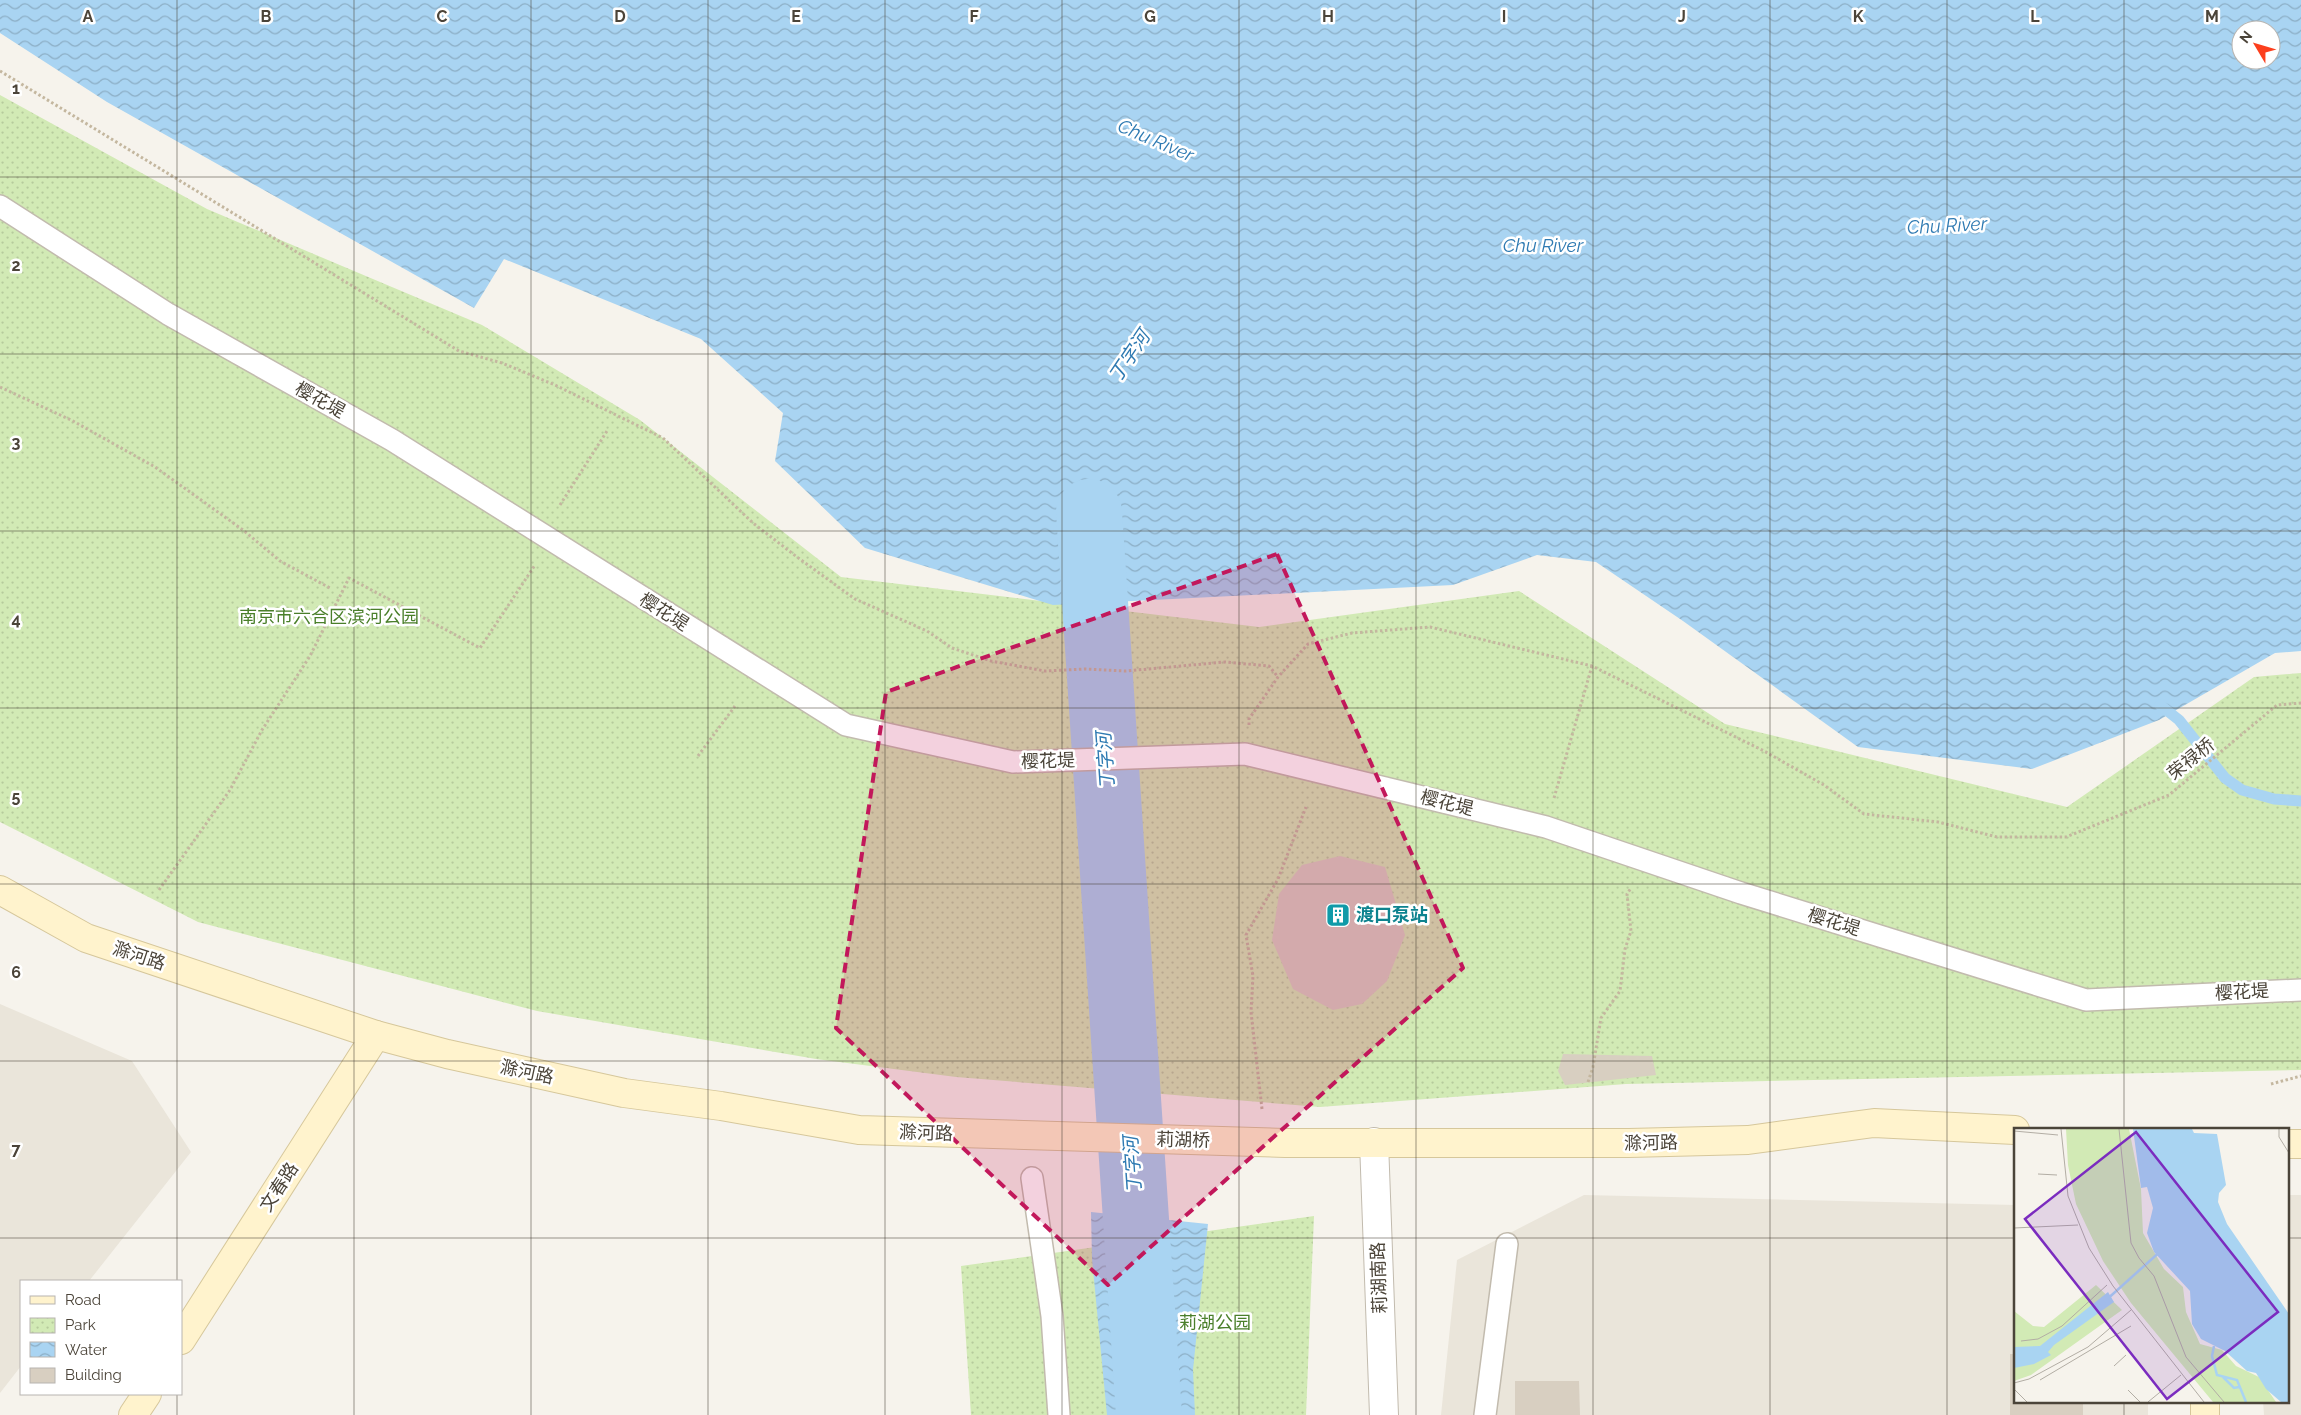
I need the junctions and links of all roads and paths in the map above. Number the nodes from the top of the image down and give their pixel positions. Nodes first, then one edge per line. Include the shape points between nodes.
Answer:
1 (0, 71) edge
2 (0, 206) edge
3 (0, 387) edge
4 (607, 431) dead end
5 (560, 505) dead end
6 (536, 562) dead end
7 (330, 588) dead end
8 (1592, 666) junction
9 (1278, 677) junction
10 (2299, 703) edge
11 (735, 706) dead end
12 (2301, 708) edge
13 (1245, 754) junction
14 (698, 756) dead end
15 (1306, 807) dead end
16 (1546, 827) junction
17 (1667, 867) junction
18 (0, 890) edge
19 (159, 890) dead end
20 (2301, 990) edge
21 (376, 1035) junction
22 (2301, 1076) edge
23 (1588, 1082) dead end
24 (2271, 1084) dead end
25 (1262, 1109) dead end
26 (2014, 1130) edge
27 (1081, 1138) joint
28 (1374, 1142) junction
29 (1285, 1143) joint
30 (2288, 1144) edge
31 (2301, 1144) edge
32 (1032, 1178) dead end
33 (1507, 1244) dead end
34 (182, 1338) edge
35 (146, 1395) edge
36 (2205, 1402) edge
37 (133, 1415) edge
38 (1059, 1415) edge
39 (1384, 1415) edge
40 (1485, 1415) edge
41 (2205, 1415) edge

1 - 9 path via 459,351 502,363 555,385 663,438 753,523 797,558 855,599 927,631 952,648 991,661 1045,671 1126,671 1225,662 1269,666
2 - 13 lane, 樱花堤 via 168,314 392,440 846,724 1013,762
3 - 7 path via 73,421 155,467 243,530 280,561
4 - 5 path
6 - 19 path via 480,648 349,578 310,656 262,730 230,790
8 - 9 path, 荣禄桥 via 1430,627 1352,633 1308,644
8 - 10 path, 荣禄桥 via 1764,751 1824,785 1864,814 1938,822 1997,837 2066,837 2169,795 2277,705
8 - 16 path
9 - 13 path, 荣禄桥 via 1249,719
10 - 12 path
11 - 14 path
13 - 16 lane, 樱花堤
15 - 25 path via 1278,879 1246,935 1253,976 1251,1012
16 - 17 lane, 樱花堤
17 - 20 lane, 樱花堤 via 1750,896 2086,1000
17 - 23 path via 1651,868 1634,881 1628,894 1631,930 1625,949 1620,991 1601,1018
18 - 21 street, 滁河路 via 86,938
21 - 27 street, 滁河路 via 624,1093 859,1130
21 - 34 street, 文春路
22 - 24 path
26 - 28 street, 滁河路 via 1874,1123 1748,1140
27 - 29 street, 莉湖桥
28 - 29 street, 滁河路
28 - 39 street, 莉湖南路
30 - 31 street
32 - 38 lane via 1052,1316
33 - 40 lane
35 - 37 street
36 - 41 street

